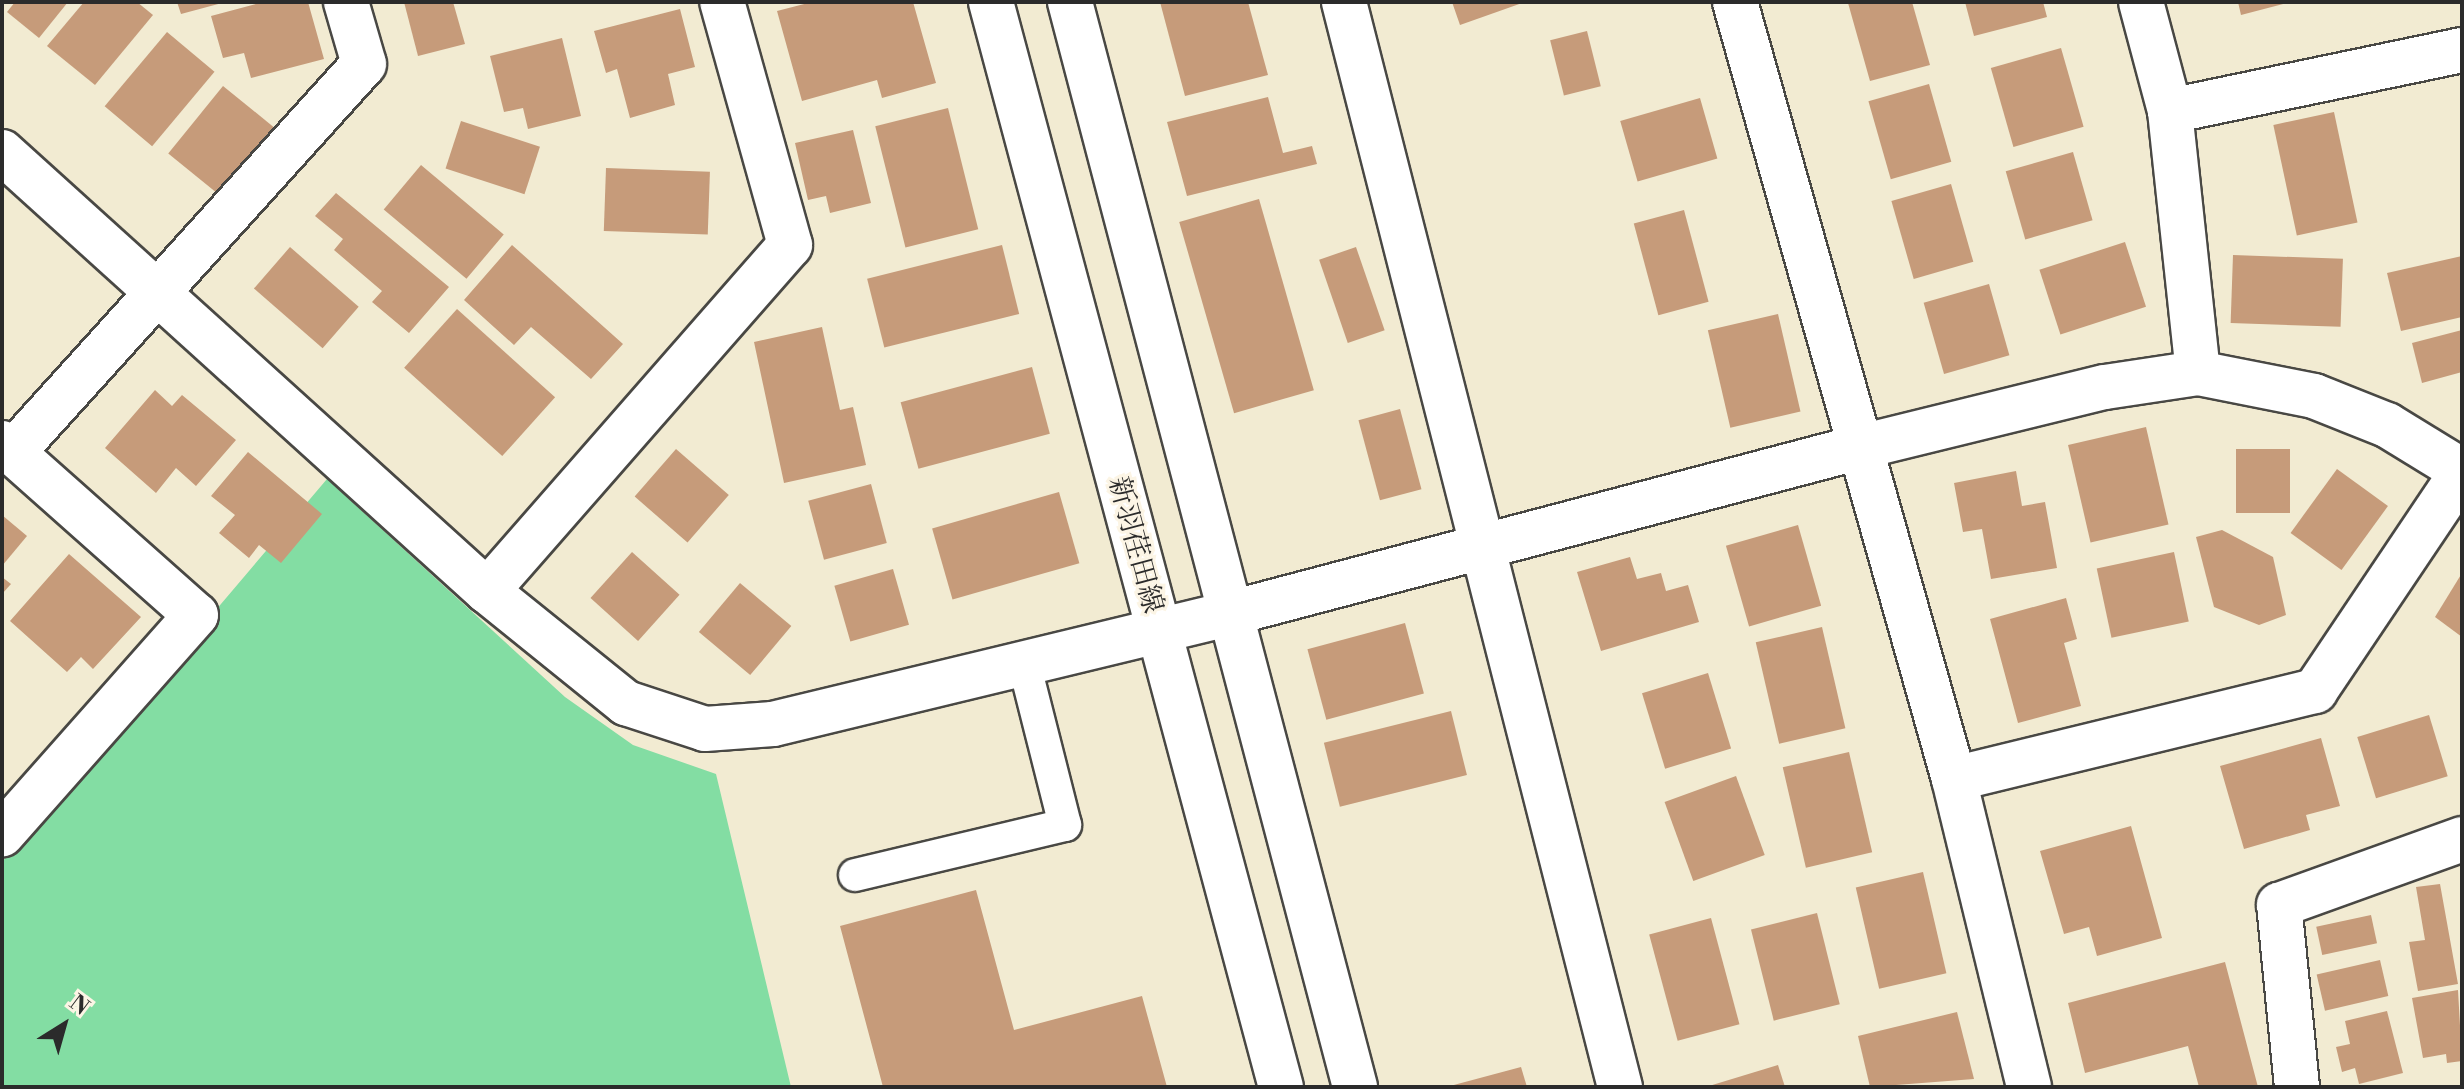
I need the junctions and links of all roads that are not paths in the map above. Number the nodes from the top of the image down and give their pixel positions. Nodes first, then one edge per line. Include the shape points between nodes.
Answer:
1 (346, 2) edge
2 (722, 2) edge
3 (991, 2) edge
4 (1070, 2) edge
5 (1344, 2) edge
6 (1735, 2) edge
7 (2141, 2) edge
8 (2462, 50) edge
9 (2170, 111) junction
10 (2, 152) edge
11 (157, 292) junction
12 (2198, 373) junction
13 (7, 448) edge
14 (1856, 448) junction
15 (2462, 471) edge
16 (1479, 547) junction
17 (487, 591) junction
18 (1235, 612) junction
19 (1157, 630) junction
20 (1024, 663) junction
21 (1954, 779) junction
22 (2, 834) edge
23 (2462, 839) edge
24 (855, 875) dead end
25 (1281, 1087) edge
26 (1355, 1087) edge
27 (1620, 1087) edge
28 (2029, 1087) edge
29 (2297, 1087) edge

1 - 11 street via 364,64
2 - 17 street via 790,245
3 - 19 street, 新羽荏田線
4 - 18 street
5 - 16 street
6 - 14 street
7 - 9 street
8 - 9 street
9 - 12 street
10 - 11 street
11 - 13 street
11 - 17 street
12 - 14 street via 2105,387
12 - 15 street via 2314,396 2387,425
13 - 22 street via 196,615
14 - 16 street
14 - 21 street
15 - 21 street via 2315,691
16 - 18 street
16 - 27 street
17 - 20 street via 626,703 705,729 773,724
18 - 19 street
18 - 26 street
19 - 20 street
19 - 25 street, 新羽荏田線
20 - 24 lane via 1065,825
21 - 28 street
23 - 29 street via 2279,905

